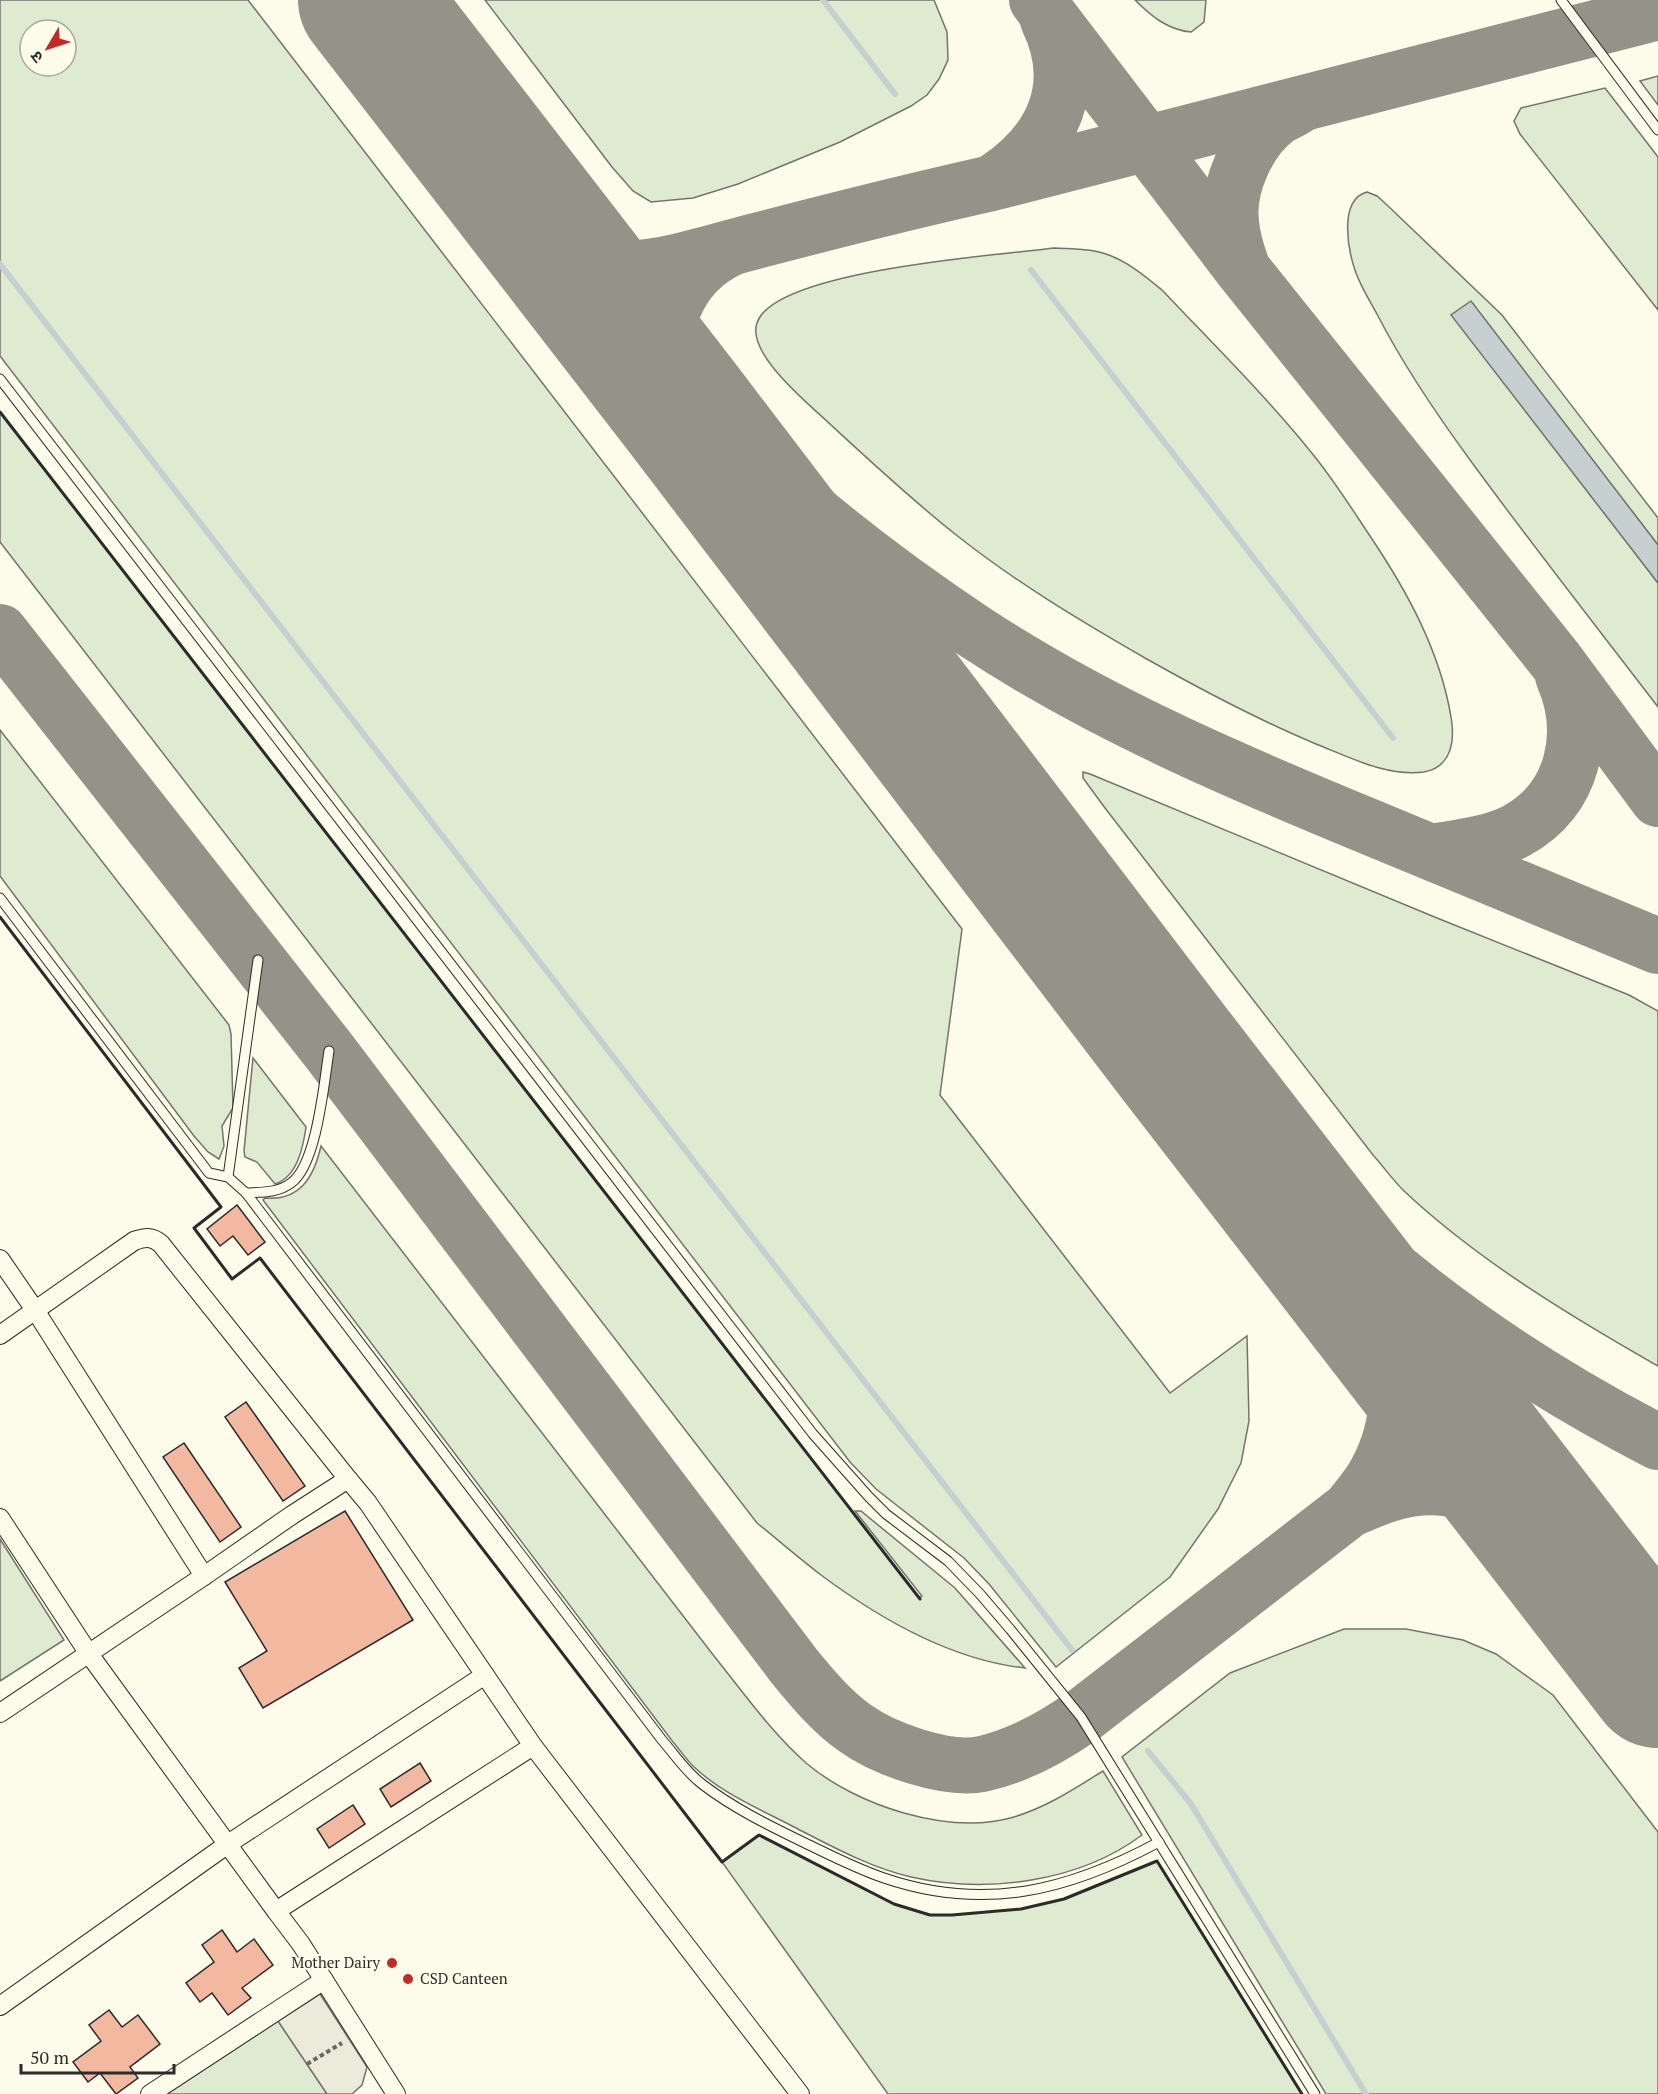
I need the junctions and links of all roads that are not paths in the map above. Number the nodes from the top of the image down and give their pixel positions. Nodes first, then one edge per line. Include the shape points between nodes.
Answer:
1 (1562, 0) edge
2 (1658, 130) edge
3 (0, 379) edge
4 (0, 898) edge
5 (258, 960) dead end
6 (329, 1051) dead end
7 (228, 1177) junction
8 (246, 1192) junction
9 (0, 1259) edge
10 (35, 1310) junction
11 (0, 1335) edge
12 (348, 1479) junction
13 (0, 1518) edge
14 (204, 1576) junction
15 (89, 1654) junction
16 (485, 1675) junction
17 (0, 1713) edge
18 (533, 1746) junction
19 (1159, 1842) junction
20 (228, 1844) junction
21 (276, 1911) junction
22 (324, 1980) junction
23 (0, 2006) edge
24 (390, 2092) edge
25 (150, 2094) edge
26 (800, 2094) edge
27 (1315, 2094) edge

1 - 2 lane
3 - 19 lane via 813,1434 868,1497 948,1562 1010,1629 1081,1717
4 - 7 lane via 209,1173
5 - 7 lane
6 - 8 lane via 307,1164 291,1183 274,1191
7 - 8 lane
8 - 19 lane via 663,1740 701,1784 826,1854 882,1878 953,1894 1017,1893 1056,1884 1111,1866
9 - 10 street
10 - 11 street
10 - 12 street via 134,1241 155,1239
10 - 14 street
12 - 14 street
12 - 16 street
13 - 15 street
14 - 15 street
15 - 17 street
15 - 20 street
16 - 18 street
16 - 20 street
18 - 21 street
18 - 26 street
19 - 27 lane
20 - 21 street
20 - 23 street
21 - 22 street
22 - 24 street
22 - 25 street

